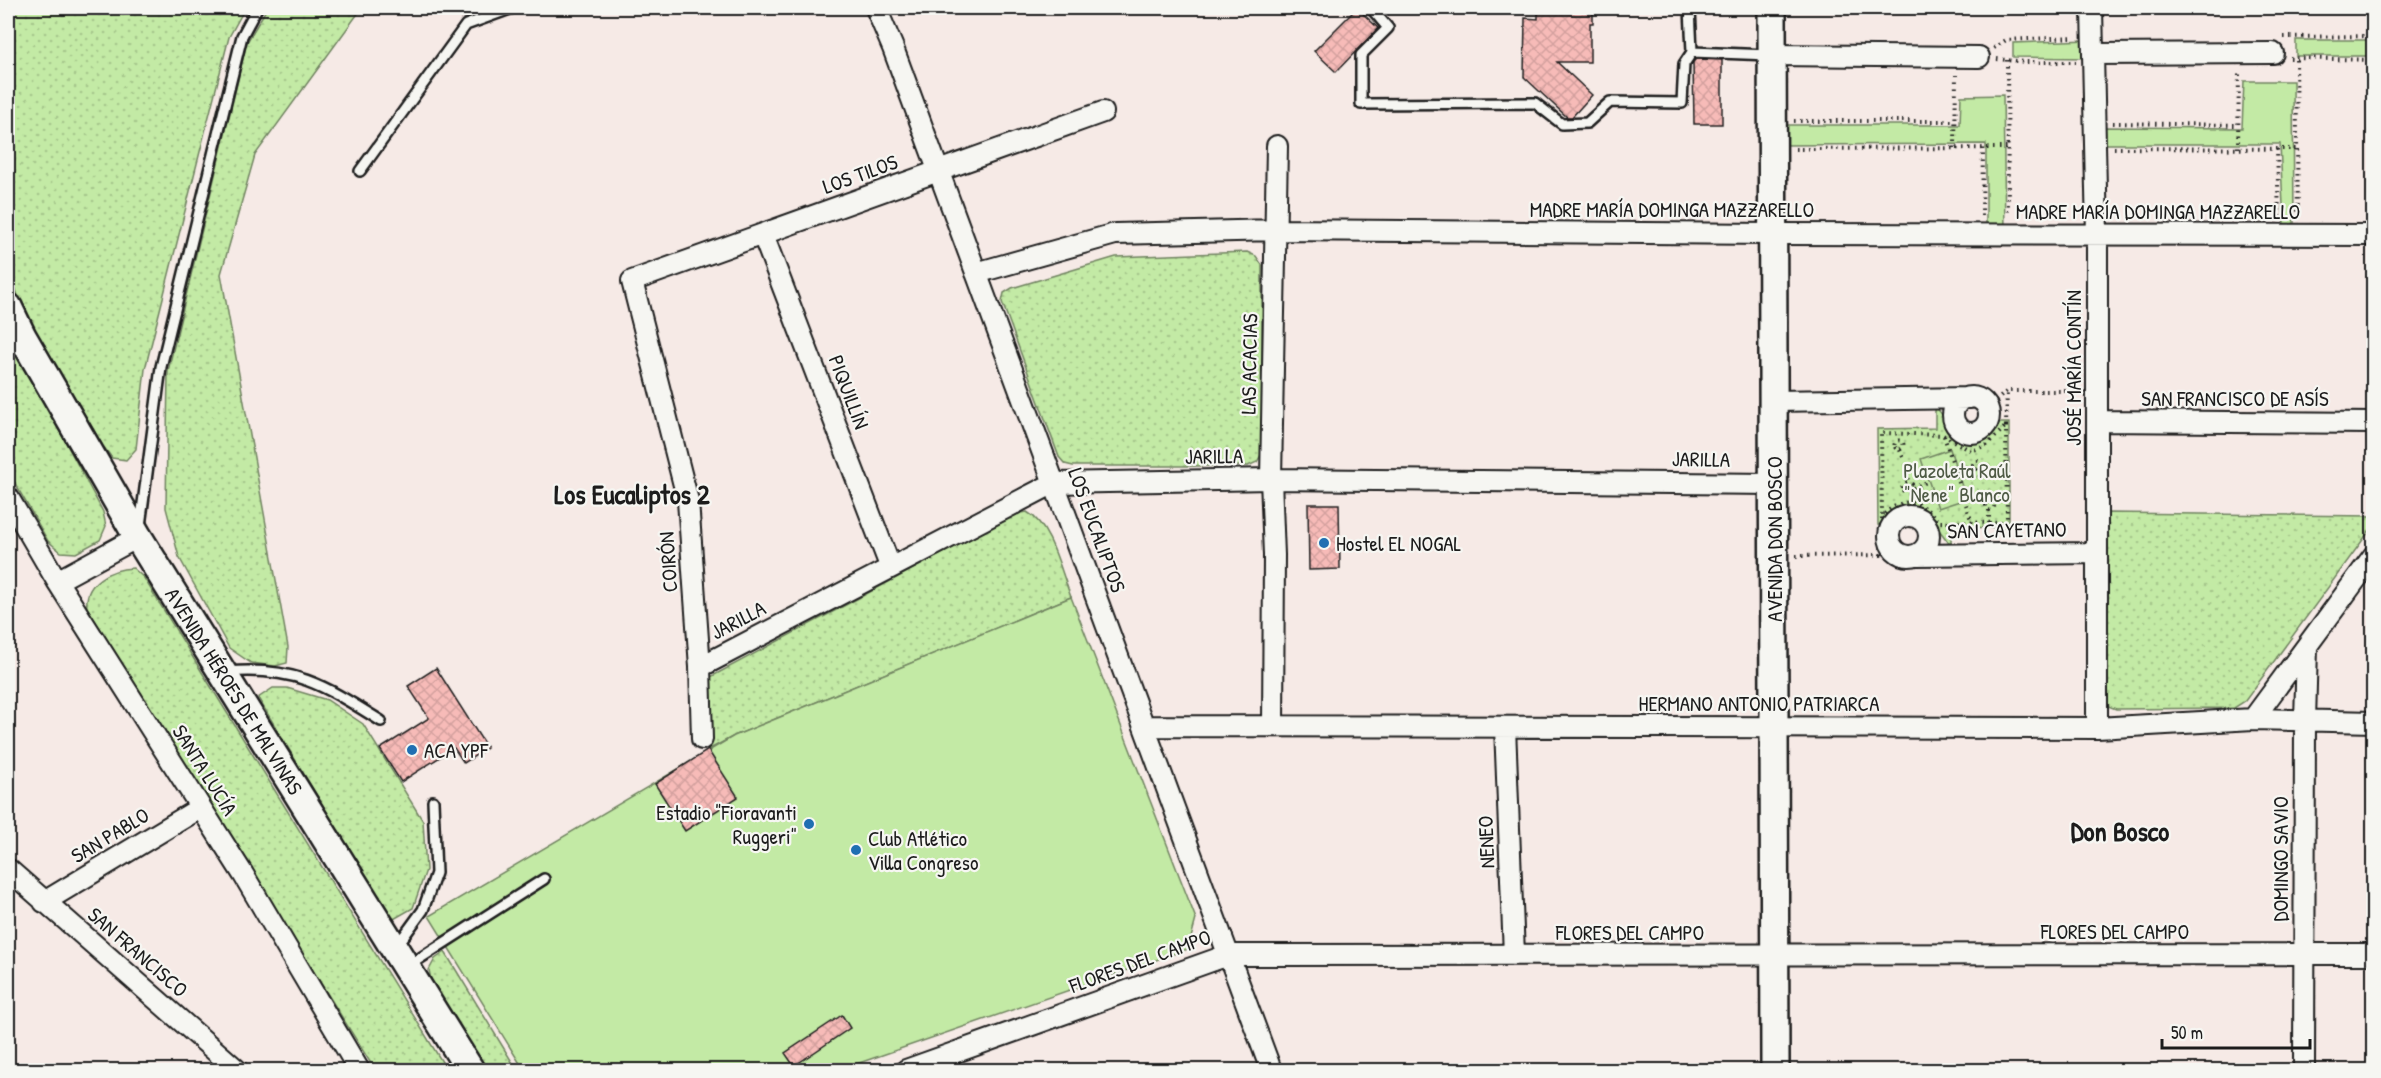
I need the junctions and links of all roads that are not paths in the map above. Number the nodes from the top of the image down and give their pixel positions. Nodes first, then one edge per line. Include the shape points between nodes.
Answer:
1 (257, 8) edge
2 (513, 8) edge
3 (876, 8) edge
4 (1371, 8) edge
5 (1690, 8) edge
6 (1772, 8) edge
7 (2092, 8) edge
8 (2093, 51) junction
9 (1692, 52) junction
10 (2273, 53) road end
11 (1772, 55) junction
12 (1979, 57) road end
13 (1103, 112) dead end
14 (1277, 146) dead end
15 (360, 171) dead end
16 (938, 171) junction
17 (1275, 230) junction
18 (1773, 234) junction
19 (763, 235) junction
20 (2097, 235) junction
21 (2373, 235) edge
22 (976, 273) junction
23 (632, 281) joint
24 (8, 307) edge
25 (1970, 398) junction
26 (1774, 401) junction
27 (2097, 421) junction
28 (2373, 423) edge
29 (1271, 479) junction
30 (1054, 483) junction
31 (1774, 484) junction
32 (8, 497) edge
33 (138, 537) junction
34 (2097, 553) junction
35 (1917, 555) junction
36 (2373, 555) edge
37 (890, 566) junction
38 (57, 581) junction
39 (2307, 647) junction
40 (700, 667) junction
41 (223, 673) junction
42 (2253, 719) junction
43 (381, 721) dead end
44 (2305, 721) junction
45 (2373, 722) edge
46 (1144, 726) junction
47 (1273, 726) junction
48 (1505, 727) junction
49 (1774, 727) junction
50 (2097, 728) junction
51 (702, 739) dead end
52 (433, 801) dead end
53 (200, 808) junction
54 (8, 869) edge
55 (543, 879) dead end
56 (44, 902) junction
57 (2304, 954) junction
58 (2373, 954) edge
59 (1228, 955) junction
60 (1514, 955) junction
61 (1775, 956) junction
62 (400, 958) junction
63 (237, 1071) edge
64 (359, 1071) edge
65 (470, 1071) edge
66 (906, 1071) edge
67 (1271, 1071) edge
68 (1775, 1071) edge
69 (2304, 1071) edge

1 - 33 lane via 242,36 161,367
2 - 15 lane via 466,25
3 - 16 street, LOS EUCALIPTOS
4 - 9 lane via 1388,28 1361,55 1361,104 1535,103 1562,124 1587,123 1610,102 1682,103 1684,64
5 - 9 lane
6 - 11 main road, AVENIDA DON BOSCO
7 - 8 street, JOSÉ MARÍA CONTÍN
8 - 10 street
8 - 20 street, JOSÉ MARÍA CONTÍN
9 - 11 lane
11 - 12 street
11 - 18 main road, AVENIDA DON BOSCO
13 - 16 street, LOS TILOS
14 - 17 street, LAS ACACIAS
16 - 19 street, LOS TILOS
16 - 22 street, LOS EUCALIPTOS
17 - 18 street, MADRE MARÍA DOMINGA MAZZARELLO
17 - 22 street, MADRE MARÍA DOMINGA MAZZARELLO via 1115,234
17 - 29 street, LAS ACACIAS
18 - 20 street, MADRE MARÍA DOMINGA MAZZARELLO
18 - 26 main road, AVENIDA DON BOSCO
19 - 23 street, LOS TILOS
19 - 37 street, PIQUILLÍN
20 - 21 street, MADRE MARÍA DOMINGA MAZZARELLO
20 - 27 street, JOSÉ MARÍA CONTÍN
22 - 30 street, LOS EUCALIPTOS
23 - 40 street, COIRÓN via 688,501
24 - 33 main road, AVENIDA HÉROES DE MALVINAS
25 - 25 street via 1981,401 1987,410 1987,421 1975,433 1963,431 1955,423 1954,412 1960,402
25 - 26 street
26 - 31 main road, AVENIDA DON BOSCO
27 - 28 street, SAN FRANCISCO DE ASÍS
27 - 34 street, JOSÉ MARÍA CONTÍN
29 - 30 street, JARILLA
29 - 31 street, JARILLA
29 - 47 street, LAS ACACIAS
30 - 37 street, JARILLA
30 - 46 street, LOS EUCALIPTOS
31 - 49 main road, AVENIDA DON BOSCO
32 - 38 street, SANTA LUCÍA
33 - 38 street
33 - 41 main road, AVENIDA HÉROES DE MALVINAS
34 - 35 street, SAN CAYETANO
34 - 50 street, JOSÉ MARÍA CONTÍN
35 - 35 street, SAN CAYETANO via 1885,550 1888,532 1896,520 1909,516 1922,520 1929,532 1927,546
36 - 39 street
37 - 40 street, JARILLA
38 - 53 street, SANTA LUCÍA
39 - 42 street
39 - 44 street, DOMINGO SAVIO
40 - 51 street, COIRÓN
41 - 43 lane via 288,673 334,692
41 - 62 main road, AVENIDA HÉROES DE MALVINAS
42 - 44 street, HERMANO ANTONIO PATRIARCA
42 - 50 street, HERMANO ANTONIO PATRIARCA
44 - 45 street, HERMANO ANTONIO PATRIARCA
44 - 57 street, DOMINGO SAVIO
46 - 47 street, HERMANO ANTONIO PATRIARCA
46 - 59 street, LOS EUCALIPTOS
47 - 48 street, HERMANO ANTONIO PATRIARCA
48 - 49 street, HERMANO ANTONIO PATRIARCA
48 - 60 street, NENEO
49 - 50 street, HERMANO ANTONIO PATRIARCA
49 - 61 main road, AVENIDA DON BOSCO
52 - 62 lane via 436,873
53 - 56 street, SAN PABLO
53 - 64 street, SANTA LUCÍA
54 - 56 street, SAN FRANCISCO
55 - 62 lane
56 - 63 street, SAN FRANCISCO
57 - 58 street, FLORES DEL CAMPO
57 - 61 street, FLORES DEL CAMPO
57 - 69 street, DOMINGO SAVIO
59 - 60 street, FLORES DEL CAMPO
59 - 66 street, FLORES DEL CAMPO
59 - 67 street, LOS EUCALIPTOS
60 - 61 street, FLORES DEL CAMPO
61 - 68 main road, AVENIDA DON BOSCO
62 - 65 main road, AVENIDA HÉROES DE MALVINAS

